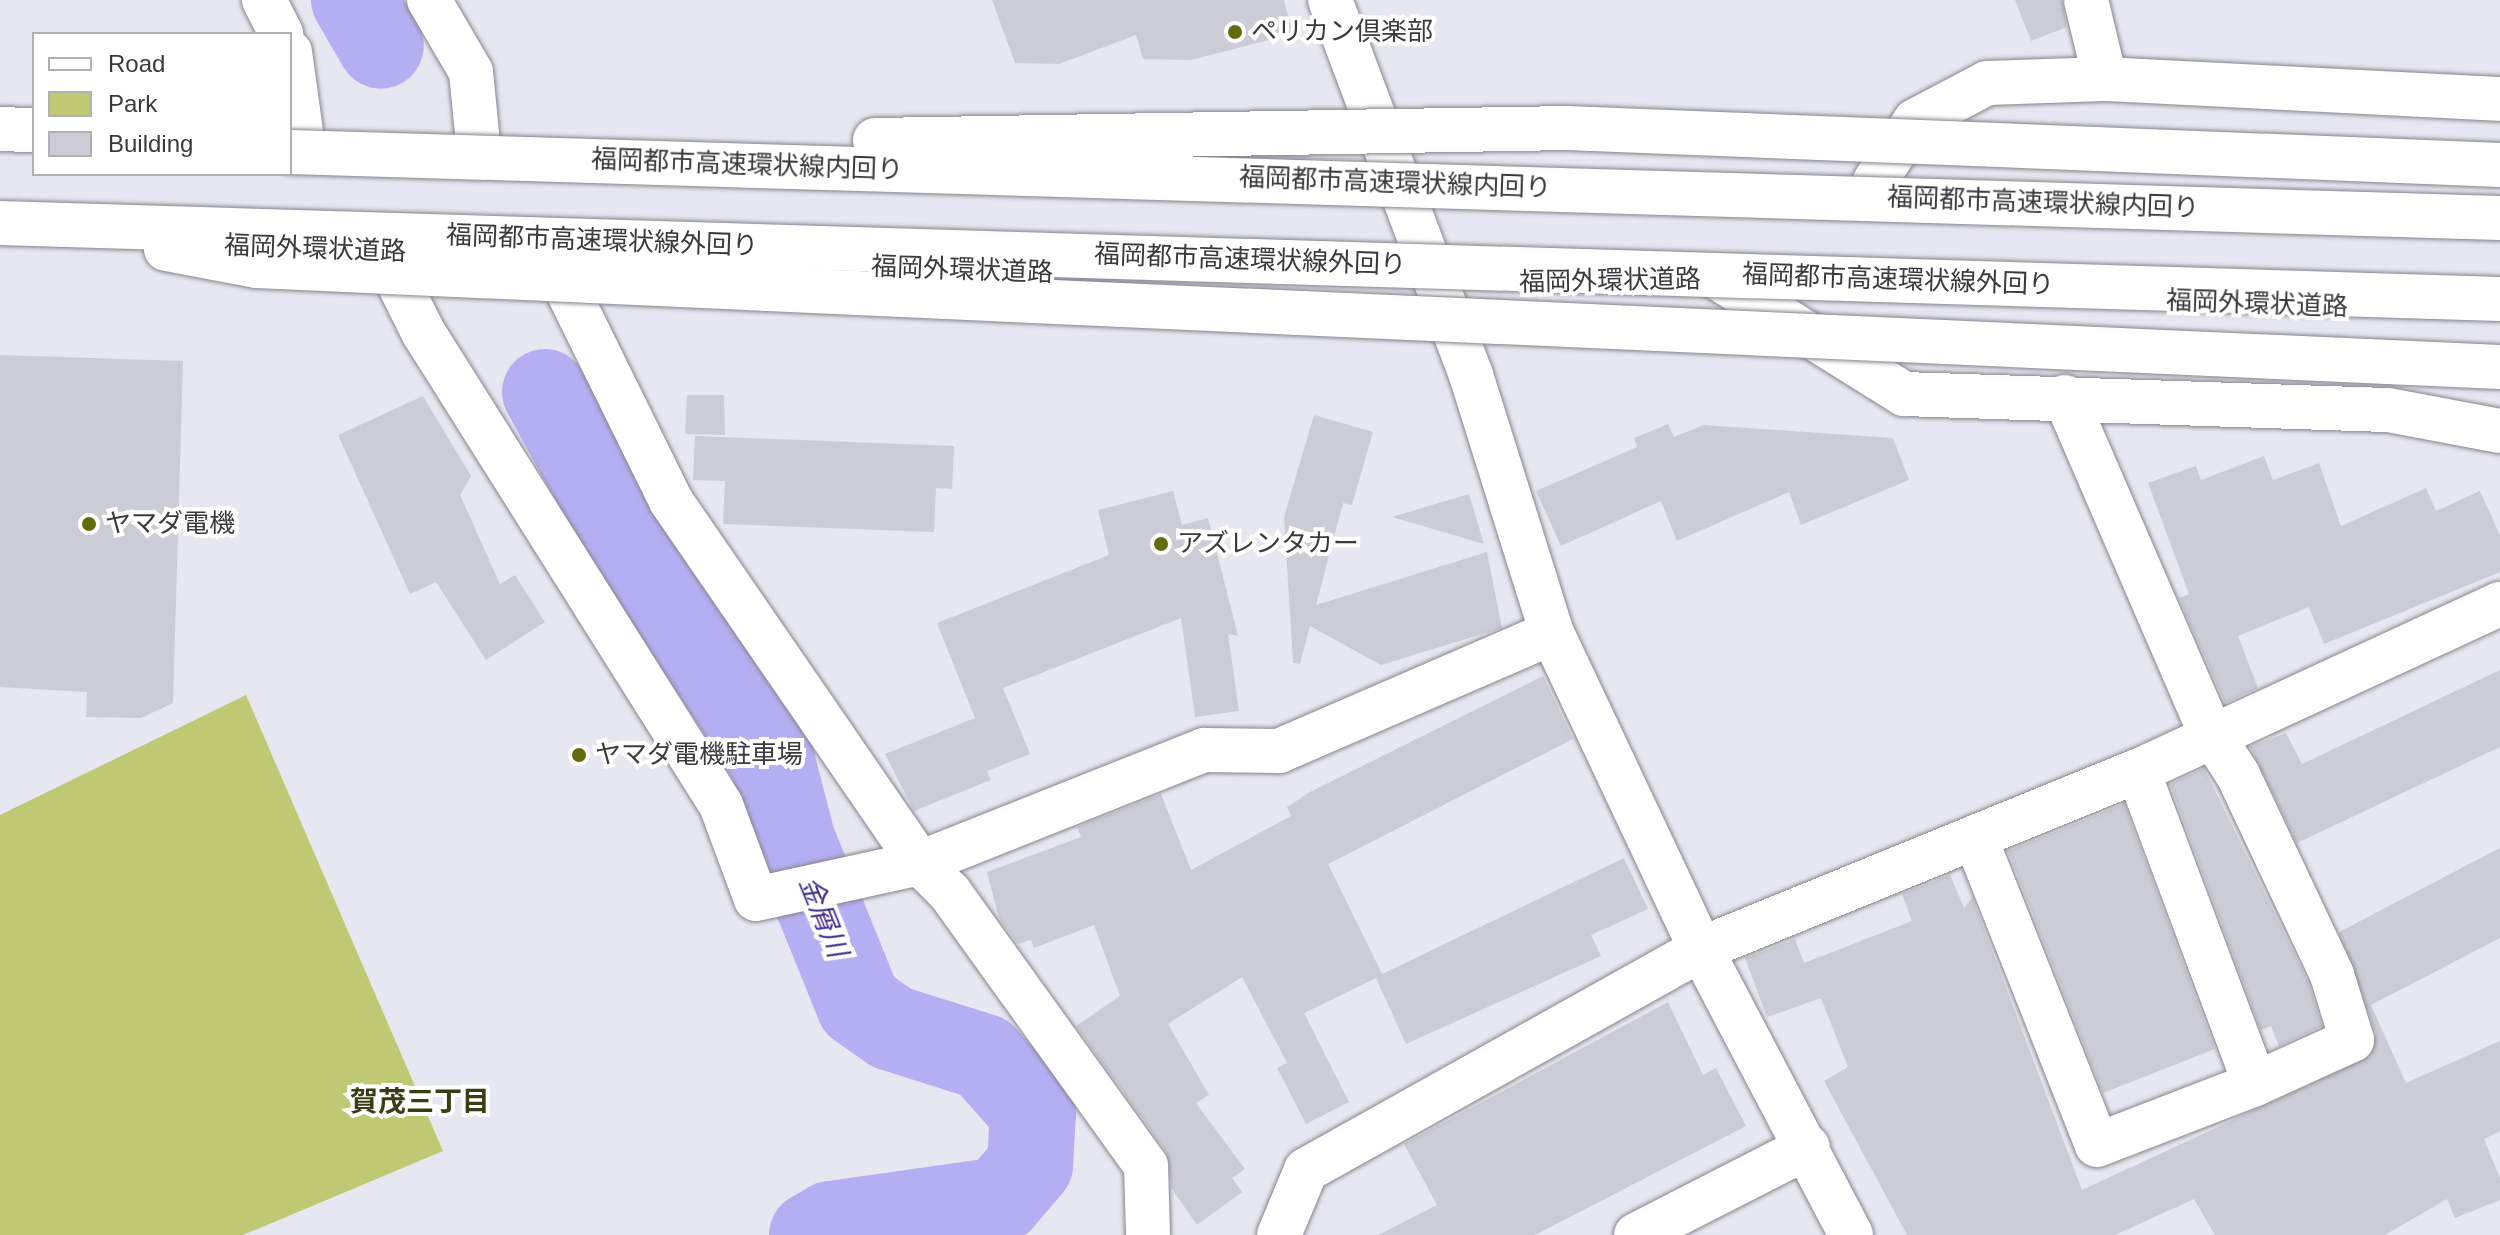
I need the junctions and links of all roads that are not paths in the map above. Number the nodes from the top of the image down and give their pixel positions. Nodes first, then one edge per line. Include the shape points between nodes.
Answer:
1 (264, 0) edge
2 (429, 0) edge
3 (1330, 0) edge
4 (2086, 0) edge
5 (280, 32) edge
6 (2105, 79) junction
7 (2493, 87) edge
8 (292, 114) edge
9 (0, 129) edge
10 (32, 130) edge
11 (0, 144) edge
12 (478, 144) junction
13 (32, 145) edge
14 (293, 145) edge
15 (2500, 165) edge
16 (1391, 171) junction
17 (1875, 181) junction
18 (2500, 203) edge
19 (2500, 218) edge
20 (12, 229) edge
21 (382, 250) junction
22 (552, 259) junction
23 (1721, 280) junction
24 (1435, 283) junction
25 (2500, 299) edge
26 (2500, 313) edge
27 (2500, 367) edge
28 (2065, 397) junction
29 (2500, 431) edge
30 (2500, 604) edge
31 (1552, 633) junction
32 (2210, 732) junction
33 (2138, 771) junction
34 (1975, 837) junction
35 (920, 863) junction
36 (1701, 949) junction
37 (2255, 1084) junction
38 (1808, 1147) junction
39 (1148, 1235) edge
40 (1279, 1235) edge
41 (1636, 1235) edge
42 (1851, 1235) edge

1 - 5 main road
2 - 12 main road via 471,72
3 - 16 main road
4 - 6 main road
6 - 7 main road
6 - 17 main road via 1987,83 1915,121
8 - 14 main road
9 - 10 main road
11 - 13 main road
12 - 14 main road
12 - 16 main road
14 - 15 main road, bridge via 1567,128
14 - 19 main road, 福岡都市高速環状線内回り, bridge
16 - 17 main road
16 - 24 main road
17 - 18 main road
20 - 21 main road, 福岡外環状道路
20 - 25 main road, 福岡都市高速環状線外回り, bridge
20 - 27 main road, bridge via 257,266
21 - 22 main road, 福岡外環状道路
21 - 35 main road via 431,345 721,805 756,899
22 - 24 main road, 福岡外環状道路
22 - 35 main road via 671,501
23 - 24 main road, 福岡外環状道路
23 - 26 main road, 福岡外環状道路
23 - 28 main road via 1904,394
24 - 31 main road
28 - 29 main road via 2388,410
28 - 32 main road
30 - 32 main road
31 - 35 main road via 1279,751 1204,750
31 - 36 main road
32 - 33 main road
32 - 37 main road via 2332,975 2352,1040
33 - 34 main road
33 - 37 main road
34 - 36 main road
34 - 37 main road via 2097,1145
35 - 39 main road via 950,893 1146,1166
36 - 38 main road
36 - 40 main road via 1306,1170
38 - 41 main road
38 - 42 main road

